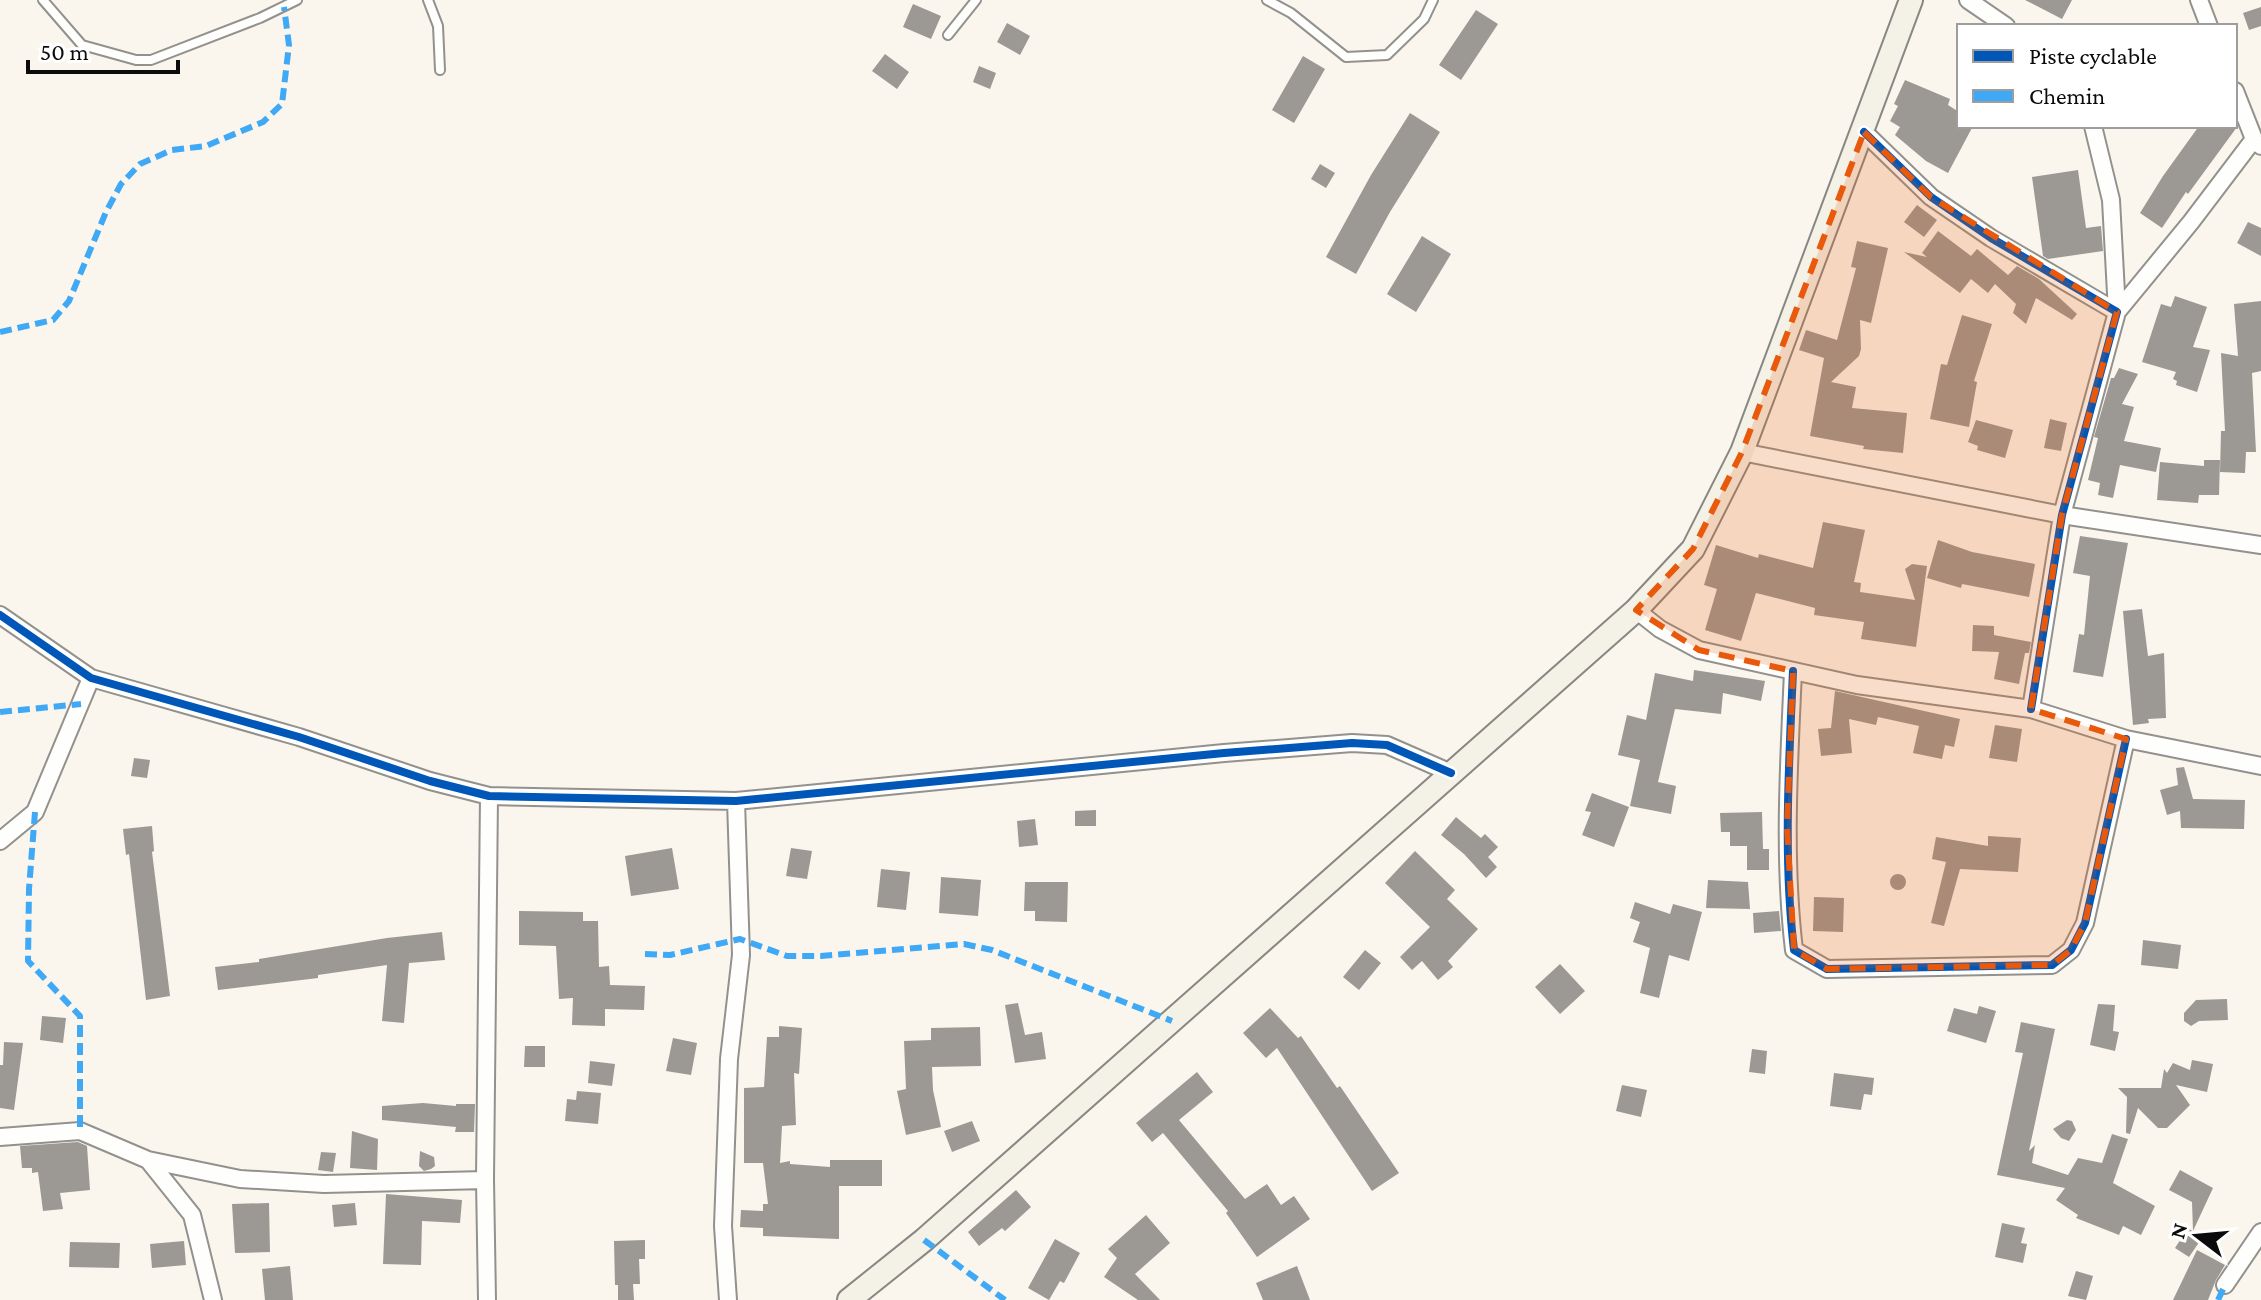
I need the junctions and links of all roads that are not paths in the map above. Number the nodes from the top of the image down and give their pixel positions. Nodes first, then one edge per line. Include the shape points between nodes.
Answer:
1 (43, 0) edge
2 (297, 0) edge
3 (428, 0) edge
4 (976, 0) edge
5 (1267, 0) edge
6 (1433, 0) edge
7 (1911, 0) edge
8 (1968, 0) edge
9 (2199, 0) edge
10 (2003, 24) edge
11 (2208, 24) edge
12 (948, 35) dead end
13 (440, 70) dead end
14 (2237, 95) edge
15 (2093, 128) edge
16 (1864, 132) junction
17 (2258, 142) edge
18 (2117, 312) junction
19 (1742, 452) junction
20 (2062, 515) junction
21 (2261, 545) edge
22 (1636, 610) junction
23 (0, 615) edge
24 (1793, 671) junction
25 (91, 678) junction
26 (2031, 709) junction
27 (2126, 739) junction
28 (2261, 766) edge
29 (1451, 773) junction
30 (489, 796) junction
31 (736, 801) junction
32 (0, 841) edge
33 (0, 1137) edge
34 (148, 1160) junction
35 (485, 1180) junction
36 (2261, 1232) edge
37 (2225, 1285) dead end
38 (213, 1300) edge
39 (487, 1300) edge
40 (728, 1300) edge
41 (849, 1300) edge

1 - 2 lane via 82,45 151,60
3 - 13 lane via 438,26
4 - 12 lane
5 - 6 lane via 1346,57 1387,55 1424,19
7 - 16 main road
8 - 10 street
9 - 11 street
14 - 17 street
15 - 18 street via 2111,200
16 - 18 street via 1931,197
16 - 19 main road
17 - 18 street
18 - 20 street
19 - 20 street
19 - 22 main road via 1693,549
20 - 21 street
20 - 26 street
22 - 24 street via 1699,650
22 - 29 main road
23 - 25 street
24 - 26 street
24 - 27 street via 1787,827 1794,950 1827,969 2052,965 2071,950 2085,923
25 - 30 street
25 - 32 street via 35,812
26 - 27 street
27 - 28 street
29 - 31 street via 1387,745 1352,743
29 - 41 main road via 936,1230
30 - 31 street
30 - 35 street
31 - 40 street via 741,955 729,1059 723,1226
33 - 34 street via 80,1131
34 - 35 street via 240,1179 324,1184
34 - 38 street via 192,1215
35 - 39 street
36 - 37 street

